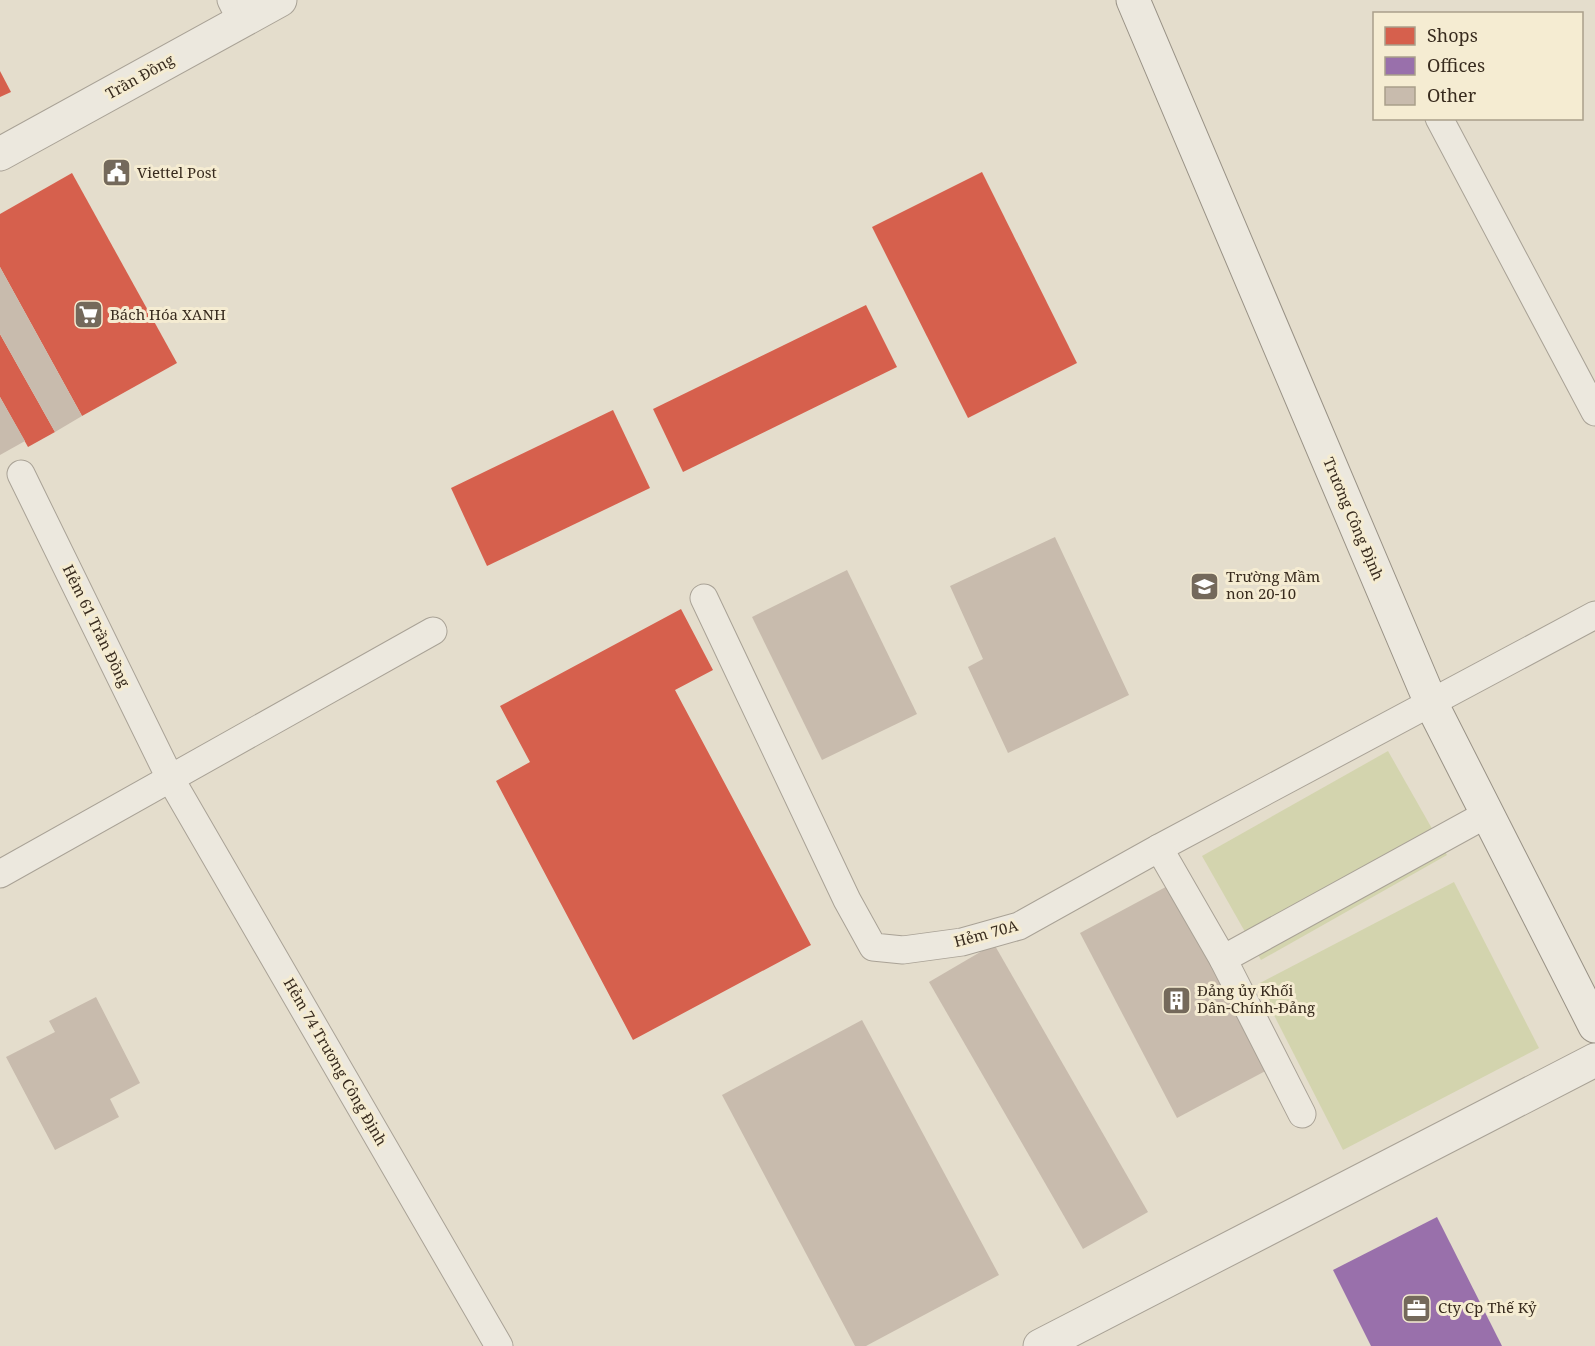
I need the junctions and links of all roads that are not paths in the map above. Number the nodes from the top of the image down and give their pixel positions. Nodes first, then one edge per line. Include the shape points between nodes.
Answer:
1 (280, 0) edge
2 (1133, 0) edge
3 (237, 11) edge
4 (1440, 120) edge
5 (0, 154) edge
6 (1595, 412) edge
7 (21, 474) dead end
8 (704, 598) dead end
9 (1595, 615) edge
10 (433, 631) dead end
11 (1431, 703) junction
12 (170, 778) junction
13 (1486, 814) junction
14 (1159, 848) junction
15 (0, 874) edge
16 (1223, 959) junction
17 (1595, 1026) edge
18 (1595, 1060) edge
19 (1302, 1114) dead end
20 (500, 1346) edge
21 (1040, 1346) edge

1 - 3 main road, Trần Đồng
2 - 11 main road, Trương Công Định
3 - 5 main road, Trần Đồng
4 - 6 lane
7 - 12 lane, Hẻm 61 Trần Đồng
8 - 14 lane, Hẻm 70A via 873,947 903,950 962,942 1019,926
9 - 11 lane, Hẻm 70A
10 - 12 lane
11 - 13 main road, Trương Công Định
11 - 14 lane, Hẻm 70A
12 - 15 lane
12 - 20 lane, Hẻm 74 Trương Công Định
13 - 16 lane
13 - 17 main road, Trương Công Định
14 - 16 lane
16 - 19 lane
18 - 21 main road

